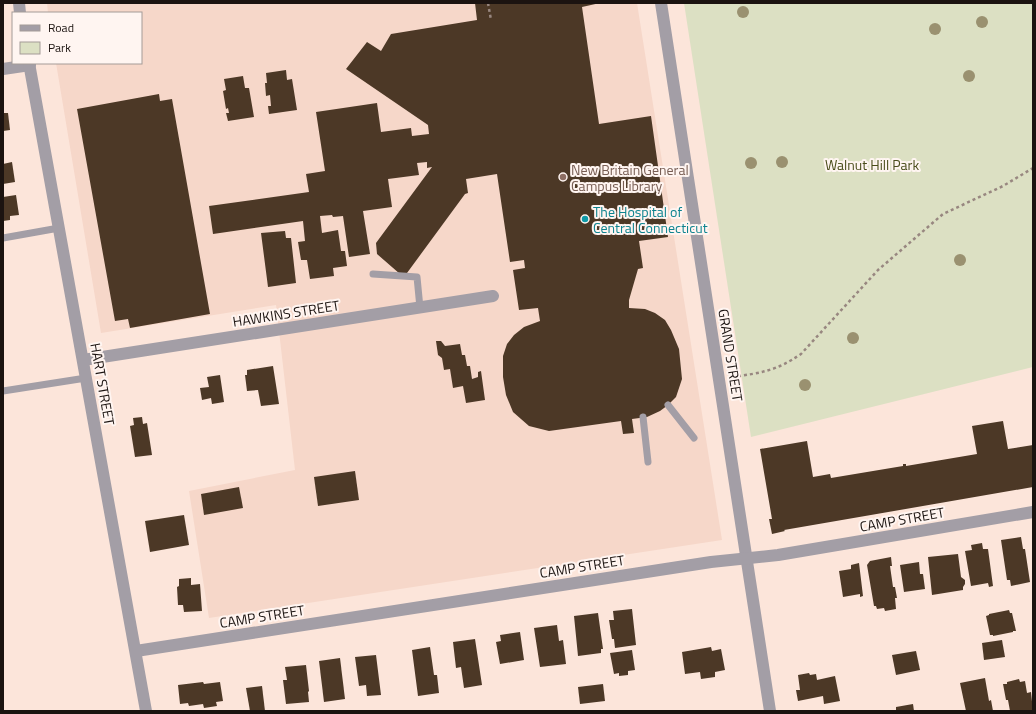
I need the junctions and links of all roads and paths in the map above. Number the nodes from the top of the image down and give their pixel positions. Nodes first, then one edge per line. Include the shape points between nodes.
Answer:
1 (488, 3) edge
2 (662, 3) edge
3 (491, 20) dead end
4 (30, 64) edge
5 (3, 69) edge
6 (1033, 168) edge
7 (59, 228) junction
8 (3, 238) edge
9 (373, 274) dead end
10 (493, 296) dead end
11 (420, 308) junction
12 (83, 360) junction
13 (86, 378) junction
14 (719, 379) junction
15 (3, 391) edge
16 (668, 406) dead end
17 (643, 417) dead end
18 (694, 438) dead end
19 (648, 462) dead end
20 (1033, 512) edge
21 (747, 558) junction
22 (136, 651) junction
23 (146, 711) edge
24 (770, 711) edge

1 - 3 path
2 - 14 street, GRAND STREET
4 - 5 street
4 - 7 street, HART STREET
6 - 14 path via 1003,186 943,214 878,270 801,354 787,364 768,372
7 - 8 lane
7 - 12 street, HART STREET
9 - 11 lane via 417,277
10 - 11 street, HAWKINS STREET
11 - 12 street, HAWKINS STREET
12 - 13 street, HART STREET
13 - 15 lane
13 - 22 street, HART STREET
14 - 21 street, GRAND STREET
16 - 18 lane
17 - 19 lane
20 - 21 street, CAMP STREET
21 - 22 street, CAMP STREET
21 - 24 street, GRAND STREET
22 - 23 street, HART STREET

